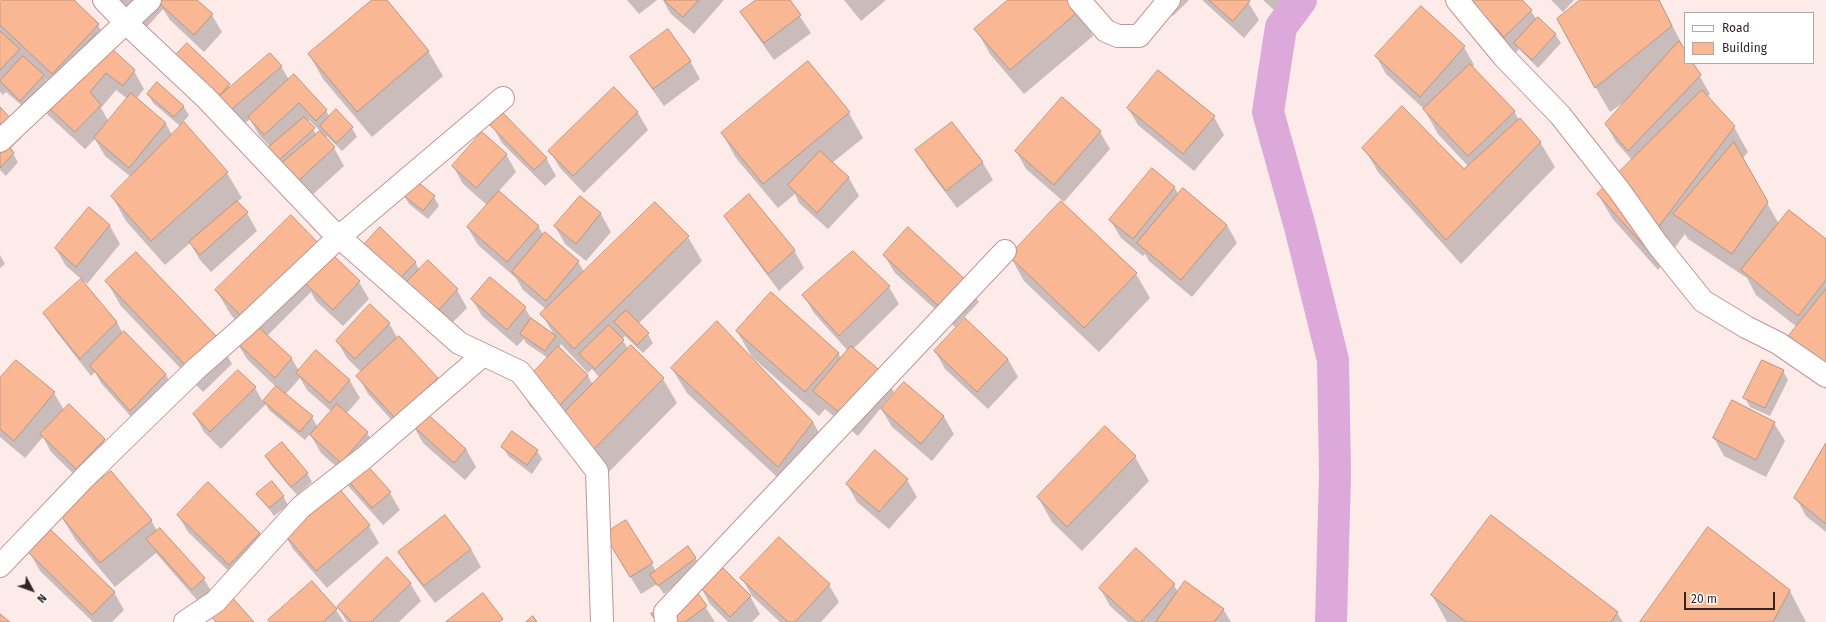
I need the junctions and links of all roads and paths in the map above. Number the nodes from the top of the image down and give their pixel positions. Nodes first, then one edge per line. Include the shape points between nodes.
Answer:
1 (104, 0) edge
2 (150, 0) edge
3 (1080, 0) edge
4 (1169, 0) edge
5 (1457, 0) edge
6 (125, 22) junction
7 (503, 98) dead end
8 (0, 141) edge
9 (339, 237) junction
10 (1005, 251) dead end
11 (483, 355) junction
12 (1826, 376) edge
13 (0, 566) edge
14 (185, 622) edge
15 (602, 622) edge
16 (666, 622) edge

1 - 6 street
2 - 6 street
3 - 4 street via 1106,31 1118,36 1139,36
5 - 12 street via 1504,57 1560,115 1703,301 1778,343
6 - 8 street
6 - 9 street via 206,98
7 - 9 street
9 - 11 street via 459,343
9 - 13 street via 85,476
10 - 16 street via 665,612
11 - 14 street via 364,458 301,507 215,602
11 - 15 street via 520,372 597,472

